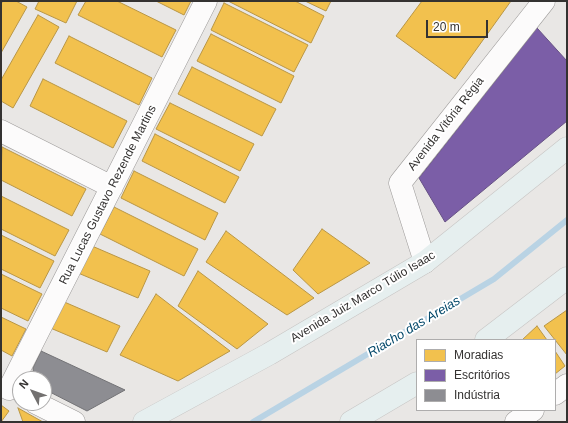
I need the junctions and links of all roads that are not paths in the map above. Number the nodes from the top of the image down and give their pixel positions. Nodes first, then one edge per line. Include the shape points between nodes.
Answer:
1 (206, 1) edge
2 (544, 1) edge
3 (1, 131) edge
4 (567, 148) edge
5 (112, 187) junction
6 (425, 262) junction
7 (567, 278) edge
8 (489, 339) edge
9 (416, 384) edge
10 (567, 385) edge
11 (10, 390) edge
12 (556, 393) edge
13 (52, 411) edge
14 (531, 411) edge
15 (74, 422) edge
16 (144, 422) edge
17 (351, 422) edge
18 (516, 422) edge

1 - 5 street, Rua Lucas Gustavo Rezende Martins
2 - 6 street, Avenida Vitória Régia via 400,183
3 - 5 street
4 - 6 main road, Avenida Juiz Marco Túlio Isaac
5 - 11 street, Rua Lucas Gustavo Rezende Martins
6 - 16 main road, Avenida Juiz Marco Túlio Isaac via 269,354
7 - 8 main road
9 - 17 main road
10 - 12 street
13 - 15 street
14 - 18 street

